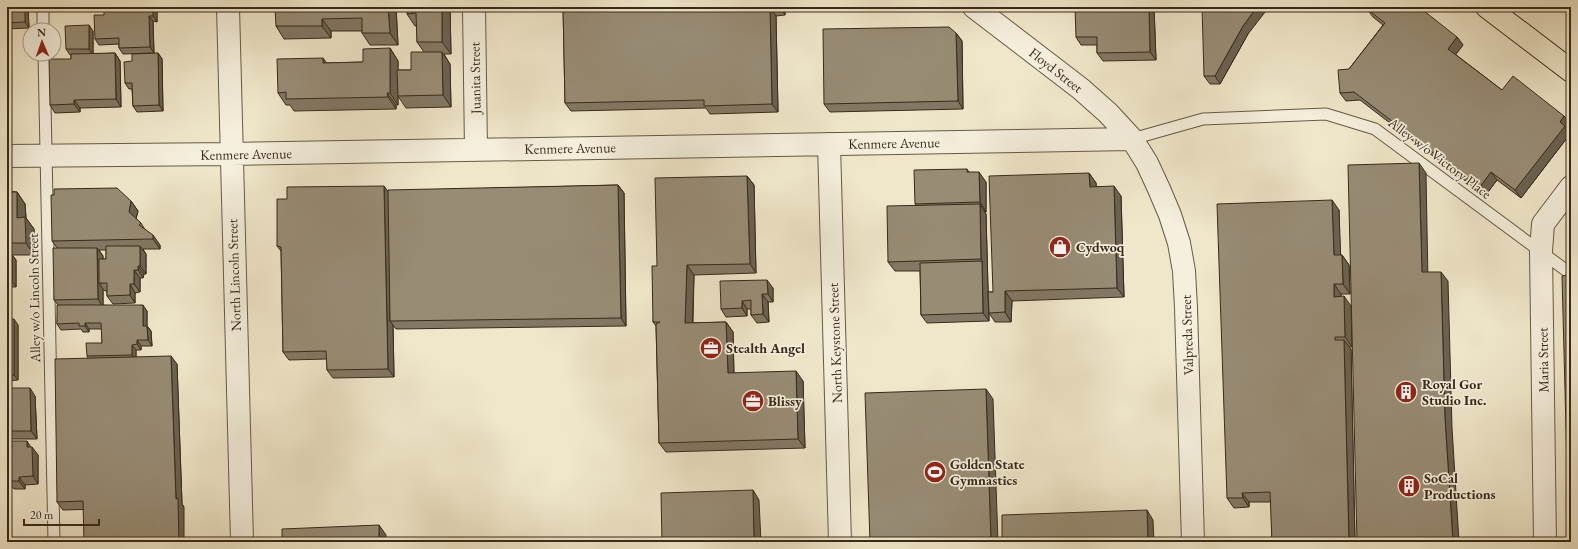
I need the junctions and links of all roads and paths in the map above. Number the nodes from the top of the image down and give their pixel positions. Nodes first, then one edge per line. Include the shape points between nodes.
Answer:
1 (43, 7) edge
2 (228, 7) edge
3 (474, 7) edge
4 (974, 7) edge
5 (1487, 7) edge
6 (44, 22) edge
7 (44, 62) edge
8 (1571, 71) edge
9 (1132, 139) junction
10 (829, 144) junction
11 (476, 150) junction
12 (231, 154) junction
13 (46, 155) junction
14 (7, 156) edge
15 (1571, 187) edge
16 (1541, 251) junction
17 (1571, 274) edge
18 (54, 542) edge
19 (242, 542) edge
20 (840, 542) edge
21 (1193, 542) edge
22 (1545, 542) edge

1 - 6 lane
2 - 12 street, North Lincoln Street
3 - 11 street, Juanita Street
4 - 9 street, Floyd Street via 1081,89
5 - 8 main road
7 - 13 lane, Alley w/o Lincoln Street
9 - 10 street, Kenmere Avenue
9 - 16 lane, Alley w/o Victory Place via 1203,119 1326,114 1375,129
9 - 21 street, Valpreda Street via 1170,215 1184,271
10 - 11 street, Kenmere Avenue
10 - 20 street, North Keystone Street
11 - 12 street, Kenmere Avenue
12 - 13 street, Kenmere Avenue
12 - 19 street, North Lincoln Street
13 - 14 street, Kenmere Avenue
13 - 18 lane, Alley w/o Lincoln Street
15 - 16 street, Maria Street via 1543,224
16 - 17 lane, Alley w/o Victory Place
16 - 22 street, Maria Street

